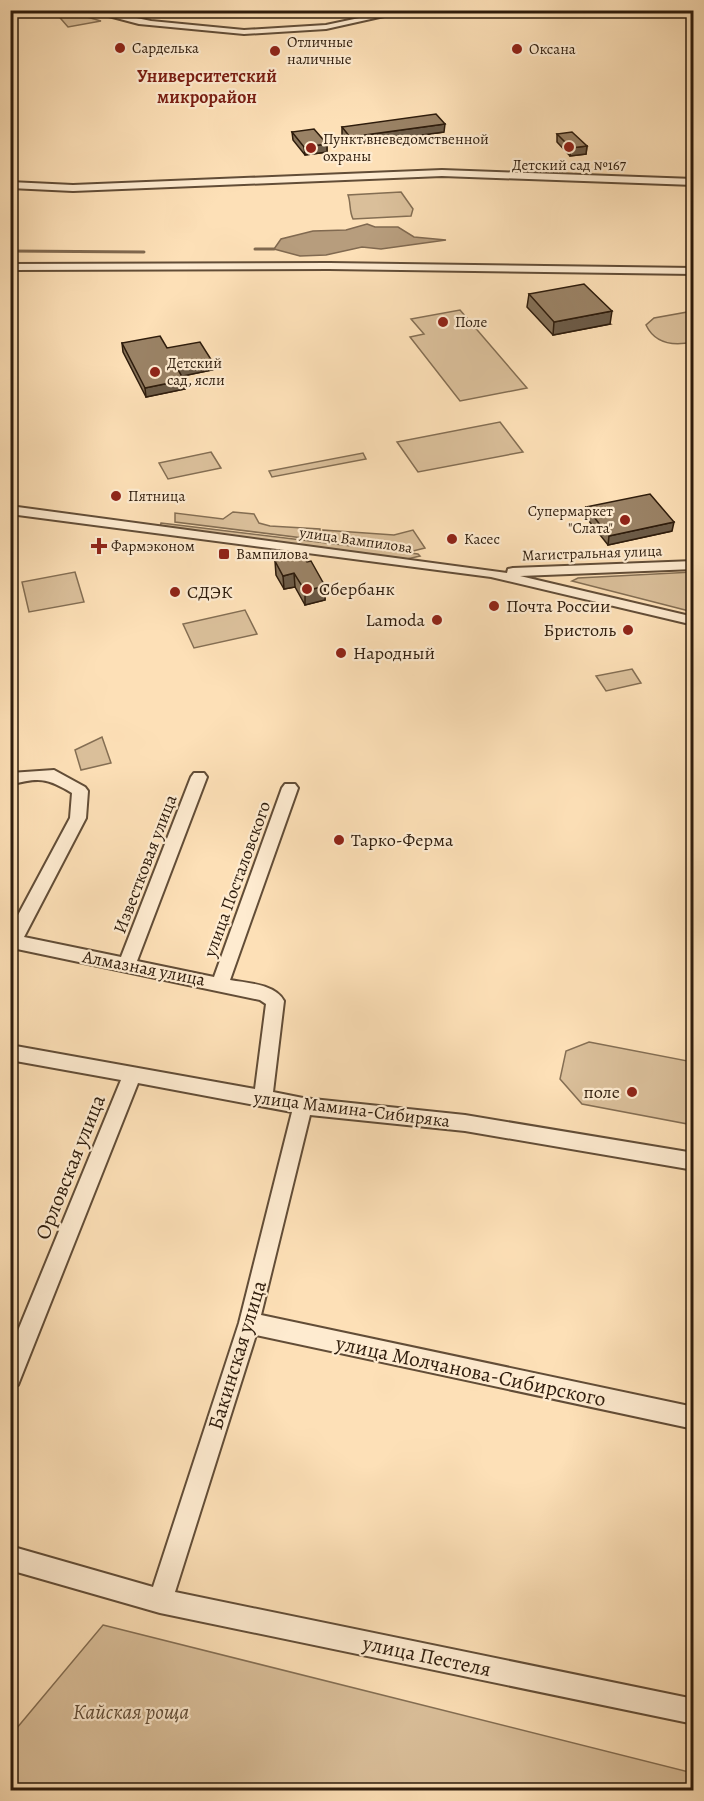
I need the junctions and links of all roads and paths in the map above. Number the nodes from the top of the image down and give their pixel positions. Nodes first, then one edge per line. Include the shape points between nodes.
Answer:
1 (89, 10) edge
2 (390, 10) edge
3 (408, 10) edge
4 (190, 28) junction
5 (693, 182) edge
6 (10, 185) edge
7 (10, 267) edge
8 (693, 271) edge
9 (10, 510) edge
10 (693, 565) edge
11 (571, 570) junction
12 (491, 573) junction
13 (564, 590) junction
14 (693, 621) edge
15 (199, 777) dead end
16 (10, 780) edge
17 (291, 788) dead end
18 (11, 943) edge
19 (127, 965) junction
20 (220, 984) junction
21 (10, 1052) edge
22 (132, 1075) junction
23 (263, 1099) junction
24 (303, 1106) junction
25 (693, 1162) edge
26 (249, 1323) junction
27 (10, 1377) edge
28 (693, 1418) edge
29 (10, 1558) edge
30 (160, 1601) junction
31 (693, 1712) edge

1 - 4 street via 140,23
2 - 4 street via 272,31
3 - 4 street via 284,33
5 - 6 street via 442,173 74,188
7 - 8 street
9 - 12 street, улица Вампилова
10 - 11 street, Магистральная улица
11 - 12 street, Магистральная улица
11 - 13 street via 555,578
12 - 13 street, улица Вампилова
13 - 14 street, улица Вампилова
15 - 19 street, Известковая улица
16 - 18 street via 17,776 54,775 80,791 78,818
17 - 20 street, улица Посталовского
18 - 19 street, Алмазная улица
19 - 20 street, Алмазная улица
20 - 23 street, Алмазная улица via 264,994 275,1001
21 - 22 street, улица Мамина-Сибиряка
22 - 23 street, улица Мамина-Сибиряка
22 - 27 street, Орловская улица
23 - 24 street, улица Мамина-Сибиряка
24 - 25 street, улица Мамина-Сибиряка via 465,1123
24 - 26 street, Бакинская улица
26 - 28 street, улица Молчанова-Сибирского
26 - 30 street, Бакинская улица
29 - 30 street, улица Пестеля
30 - 31 street, улица Пестеля

